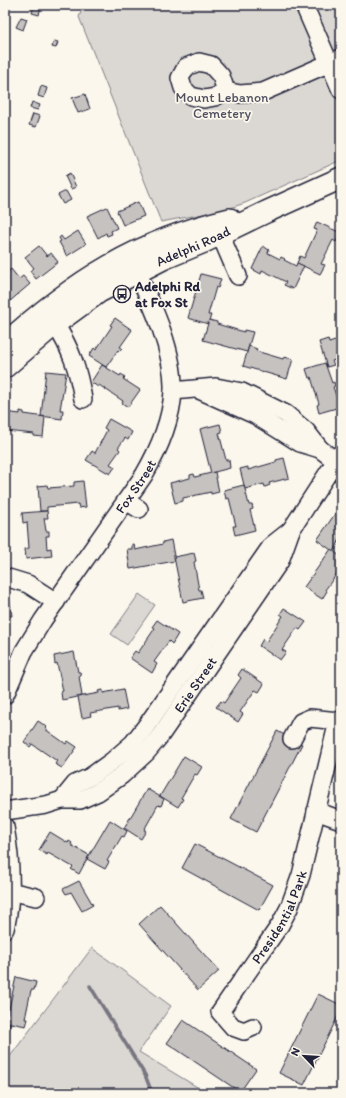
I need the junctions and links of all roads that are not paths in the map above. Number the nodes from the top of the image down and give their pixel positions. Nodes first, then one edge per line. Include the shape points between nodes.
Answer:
1 (304, 5) edge
2 (335, 60) edge
3 (341, 90) edge
4 (226, 91) dead end
5 (341, 178) edge
6 (266, 212) junction
7 (220, 234) junction
8 (133, 264) junction
9 (238, 276) dead end
10 (55, 324) junction
11 (5, 344) edge
12 (5, 367) edge
13 (173, 391) junction
14 (83, 399) dead end
15 (339, 460) edge
16 (5, 577) edge
17 (56, 602) junction
18 (11, 689) edge
19 (340, 716) edge
20 (292, 739) dead end
21 (5, 811) edge
22 (316, 811) junction
23 (341, 820) edge
24 (5, 827) edge
25 (8, 887) edge
26 (36, 897) dead end
27 (5, 929) edge
28 (253, 1027) dead end

1 - 2 street
2 - 3 street
2 - 4 street via 263,92 240,94
5 - 6 main road, Adelphi Road
6 - 7 main road, Adelphi Road
6 - 8 main road, Adelphi Road via 213,223 160,240
7 - 8 main road, Adelphi Road
7 - 9 street
8 - 10 main road, Adelphi Road
8 - 11 main road, Adelphi Road via 98,272 64,295
8 - 13 street, Fox Street via 159,322 170,365
10 - 12 main road, Adelphi Road
10 - 14 street via 68,345 80,380
13 - 15 street via 216,387 239,399 286,414 291,428 306,431 320,449
13 - 17 street, Fox Street via 169,413 133,505
15 - 21 street, Erie Street via 291,530 272,545 274,557 133,743 88,787 75,784 62,800
16 - 17 street via 28,584
17 - 18 street, Fox Street via 24,651
19 - 20 street via 310,718 301,722
19 - 22 street, Presidential Park
22 - 23 street
22 - 28 street, Presidential Park via 301,875 289,908 220,1012 233,1027 244,1031
24 - 25 street via 11,860
25 - 26 street
25 - 27 street via 8,916

